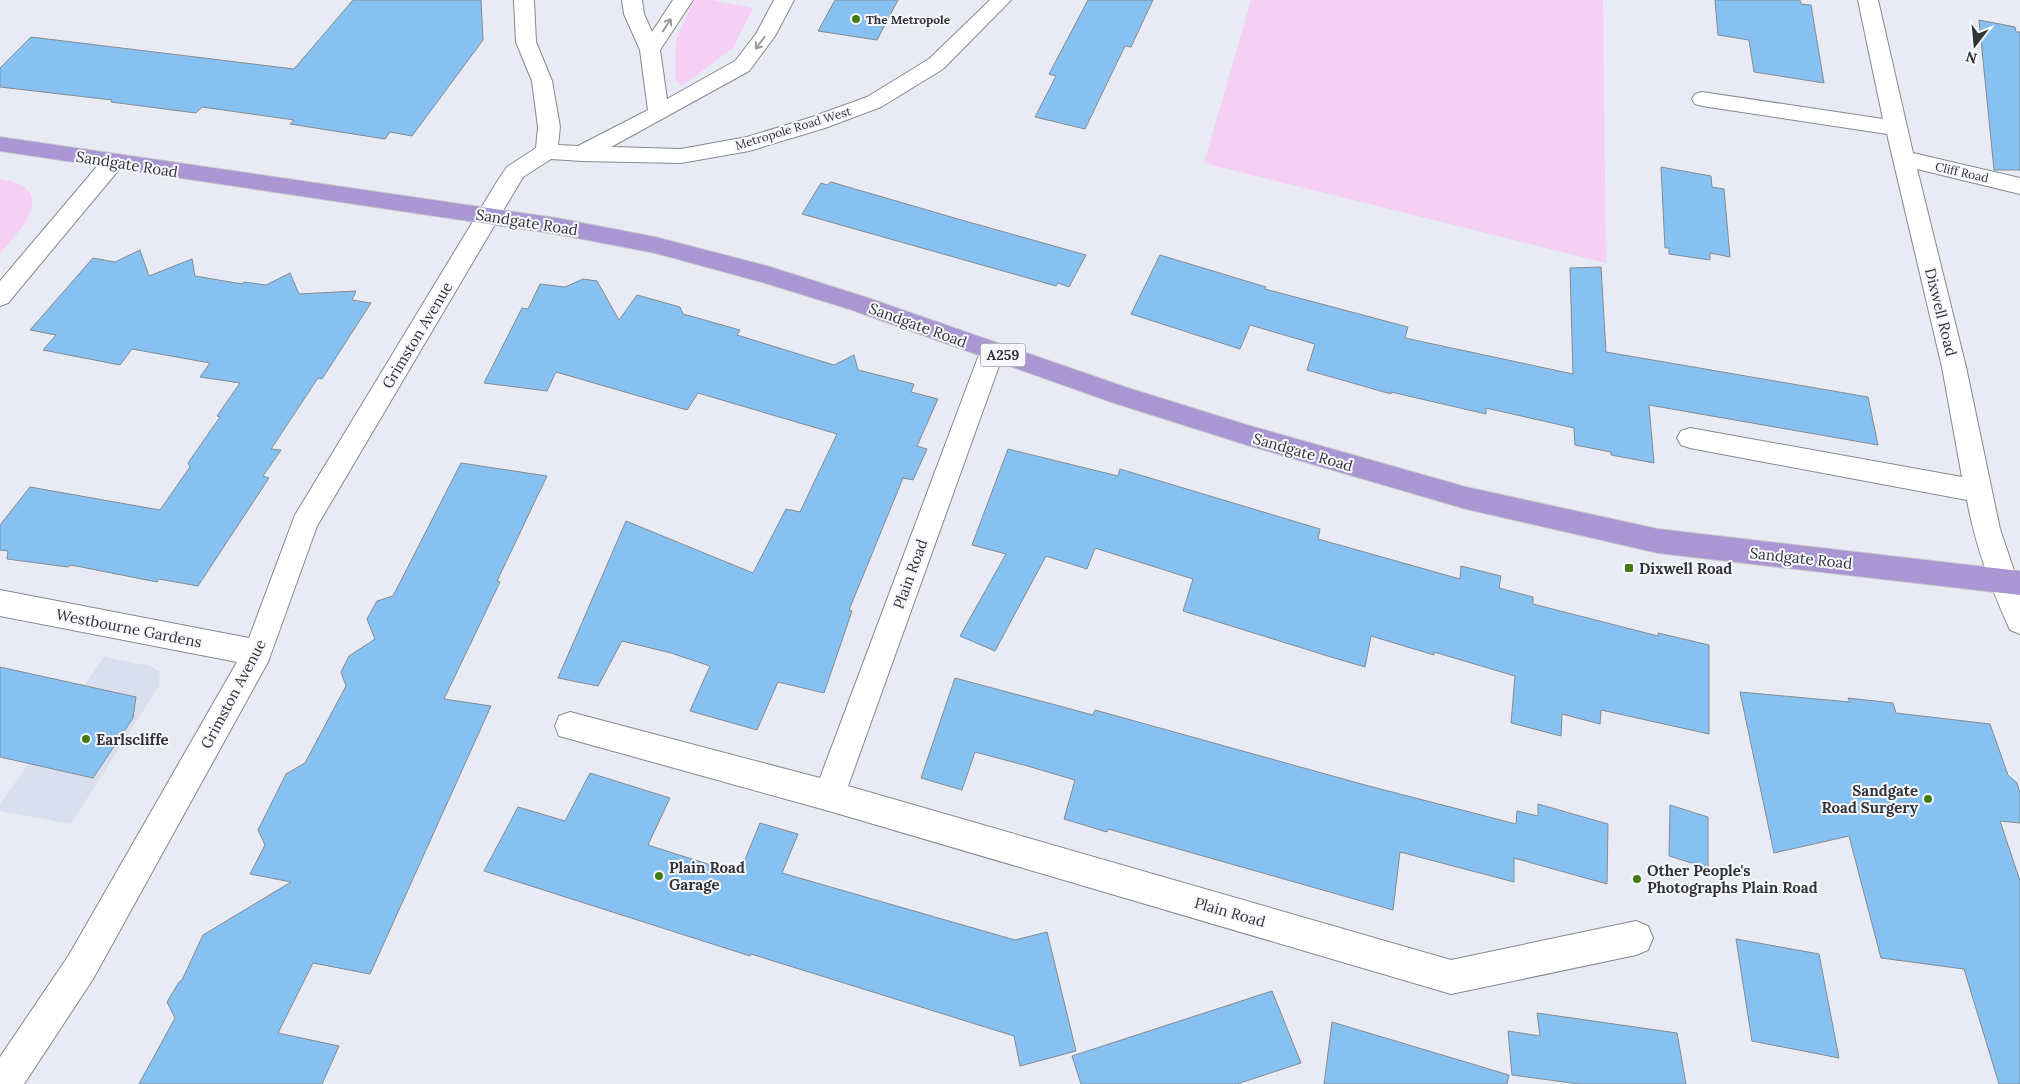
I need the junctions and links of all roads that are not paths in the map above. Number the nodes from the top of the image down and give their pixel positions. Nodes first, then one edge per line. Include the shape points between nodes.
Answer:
1 (524, 0) edge
2 (632, 0) edge
3 (683, 0) edge
4 (784, 0) edge
5 (1001, 0) edge
6 (1868, 0) edge
7 (650, 50) junction
8 (1702, 99) dead end
9 (659, 113) junction
10 (1896, 128) junction
11 (0, 144) edge
12 (547, 151) junction
13 (582, 154) junction
14 (1904, 158) junction
15 (113, 162) junction
16 (2020, 186) edge
17 (487, 216) junction
18 (0, 297) edge
19 (992, 352) junction
20 (1690, 438) dead end
21 (1978, 491) junction
22 (2011, 582) edge
23 (0, 603) edge
24 (2020, 621) edge
25 (258, 653) junction
26 (570, 726) dead end
27 (829, 796) junction
28 (1636, 938) dead end
29 (3, 1084) edge

1 - 12 street via 526,42 542,81 548,127
2 - 7 street via 634,14
7 -> 3 street
4 -> 9 street via 765,36 742,66
5 - 13 street, Metropole Road West via 936,64 874,102 826,120 750,144 681,156
6 - 10 street, Dixwell Road
7 - 9 street
8 - 10 street
9 - 13 street
10 - 14 street, Dixwell Road
11 - 15 highway, Sandgate Road / A259
12 - 13 street, Metropole Road West
12 - 17 street, Grimston Avenue via 515,172
14 - 16 street, Cliff Road
14 - 21 street, Dixwell Road via 1954,368
15 - 17 highway, Sandgate Road / A259
15 - 18 street
17 - 19 highway, Sandgate Road / A259 via 655,245 767,275 857,303
17 - 25 street, Grimston Avenue via 305,523
19 - 22 highway, Sandgate Road / A259 via 1266,441 1410,483 1545,516 1658,541
19 - 27 street, Plain Road
20 - 21 street
21 - 22 street, Dixwell Road via 1993,554
22 - 24 street, Dixwell Road
23 - 25 street, Westbourne Gardens
25 - 29 street, Grimston Avenue via 81,967
26 - 27 street, Plain Road
27 - 28 street, Plain Road via 1451,977

